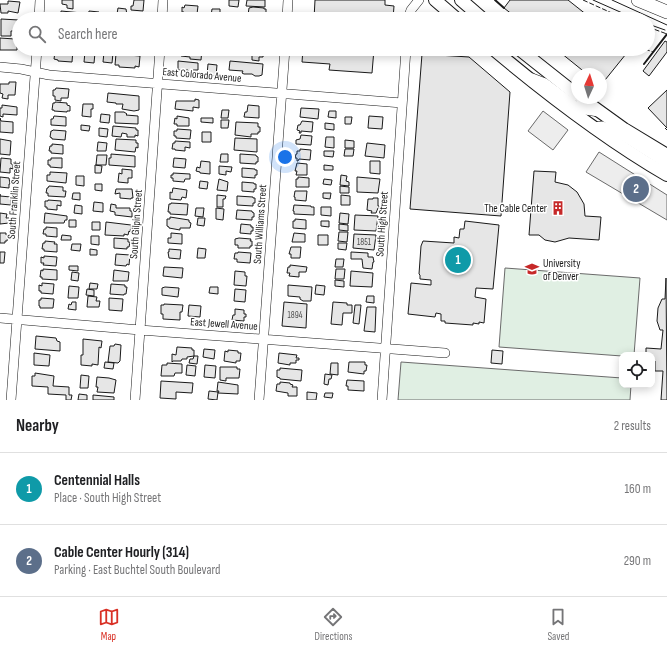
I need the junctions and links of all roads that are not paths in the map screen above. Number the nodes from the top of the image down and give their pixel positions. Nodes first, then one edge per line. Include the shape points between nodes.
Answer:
1 (40, 0) edge
2 (163, 0) edge
3 (288, 0) edge
4 (418, 0) edge
5 (435, 0) edge
6 (461, 0) edge
7 (638, 0) edge
8 (39, 12) edge
9 (162, 12) edge
10 (287, 12) edge
11 (410, 12) edge
12 (449, 12) edge
13 (475, 12) edge
14 (667, 12) edge
15 (36, 56) edge
16 (160, 56) edge
17 (284, 56) edge
18 (405, 56) edge
19 (502, 56) edge
20 (528, 56) edge
21 (0, 67) edge
22 (35, 72) junction
23 (525, 75) junction
24 (158, 84) junction
25 (571, 90) edge
26 (281, 94) junction
27 (402, 103) junction
28 (589, 104) edge
29 (600, 112) junction
30 (592, 127) junction
31 (667, 155) edge
32 (667, 164) edge
33 (667, 175) edge
34 (0, 318) edge
35 (17, 320) junction
36 (140, 330) junction
37 (264, 339) junction
38 (386, 348) junction
39 (445, 353) dead end
40 (11, 400) edge
41 (135, 400) edge
42 (259, 400) edge
43 (382, 400) edge

1 - 8 street
2 - 9 street
3 - 10 street
4 - 11 street
5 - 12 main road
6 - 13 main road
7 - 14 highway
15 - 22 street, South Franklin Street
16 - 24 street, South Gilpin Street
17 - 26 street, South Williams Street
18 - 27 street, South High Street
19 - 23 main road
20 - 25 main road
21 - 22 street, East Colorado Avenue
22 - 24 street, East Colorado Avenue
22 - 35 street, South Franklin Street
23 - 29 street via 545,83 577,107
23 - 30 main road
24 - 26 street, East Colorado Avenue
24 - 36 street, South Gilpin Street
26 - 27 street, East Colorado Avenue
26 - 37 street, South Williams Street
27 - 38 street, South High Street
28 - 29 main road
29 - 31 main road
30 - 32 street via 602,126 614,131
30 - 33 main road
34 - 35 street, East Jewell Avenue
35 - 36 street, East Jewell Avenue
35 - 40 street, South Franklin Street
36 - 37 street, East Jewell Avenue
36 - 41 street, South Gilpin Street
37 - 38 street, East Jewell Avenue
37 - 42 street, South Williams Street
38 - 39 street, East Jewell Avenue
38 - 43 street, South High Street

